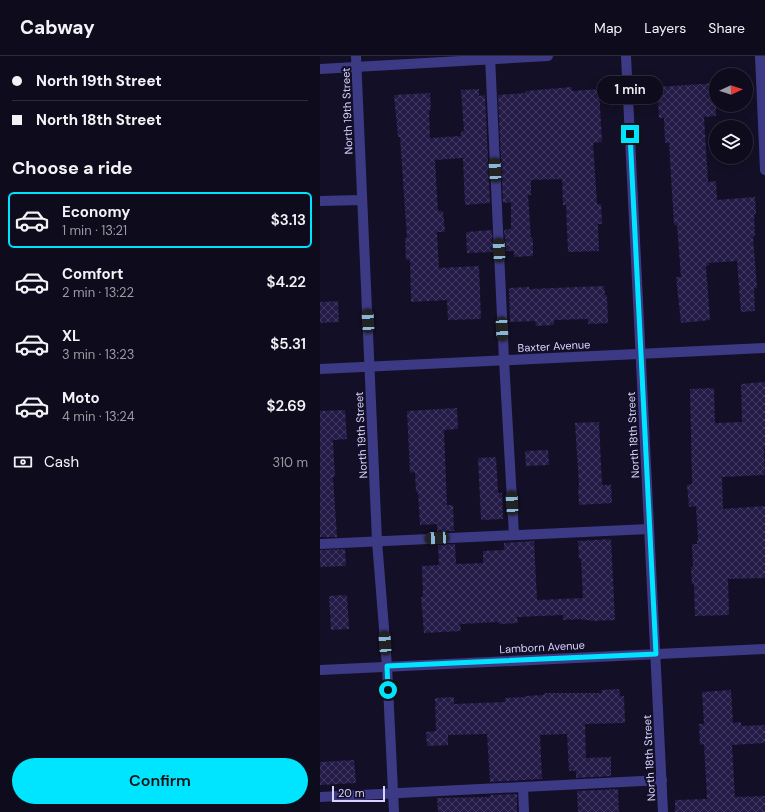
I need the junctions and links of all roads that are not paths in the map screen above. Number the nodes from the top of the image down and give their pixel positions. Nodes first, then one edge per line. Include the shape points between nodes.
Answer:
1 (356, 56) edge
2 (548, 56) edge
3 (626, 56) edge
4 (760, 56) edge
5 (490, 58) edge
6 (357, 68) junction
7 (320, 69) edge
8 (765, 170) edge
9 (362, 200) junction
10 (320, 201) edge
11 (765, 348) edge
12 (641, 354) junction
13 (504, 360) junction
14 (370, 367) junction
15 (320, 369) edge
16 (649, 529) junction
17 (514, 535) junction
18 (377, 541) junction
19 (320, 544) edge
20 (765, 650) edge
21 (656, 654) junction
22 (387, 666) junction
23 (320, 670) edge
24 (662, 780) junction
25 (523, 787) junction
26 (393, 793) junction
27 (320, 797) edge
28 (394, 812) edge
29 (524, 812) edge
30 (663, 812) edge

1 - 6 street, North 19th Street
2 - 5 street
3 - 12 street, North 18th Street
4 - 8 street
5 - 6 street
5 - 13 street
6 - 7 street
6 - 9 street, North 19th Street
9 - 10 street
9 - 14 street, North 19th Street
11 - 12 street, Baxter Avenue
12 - 13 street, Baxter Avenue
12 - 16 street, North 18th Street
13 - 14 street, Baxter Avenue
13 - 17 street
14 - 15 street, Baxter Avenue
14 - 18 street, North 19th Street
16 - 17 street
16 - 21 street, North 18th Street
17 - 18 street
18 - 19 street
18 - 22 street, North 19th Street
20 - 21 street, Lamborn Avenue
21 - 22 street, Lamborn Avenue
21 - 24 street, North 18th Street
22 - 23 street, Lamborn Avenue
22 - 26 street, North 19th Street
24 - 25 street
24 - 30 street, North 18th Street
25 - 26 street
25 - 29 street
26 - 27 street
26 - 28 street, North 19th Street

